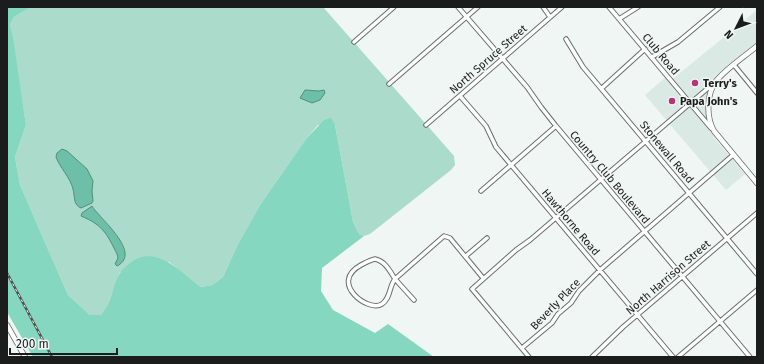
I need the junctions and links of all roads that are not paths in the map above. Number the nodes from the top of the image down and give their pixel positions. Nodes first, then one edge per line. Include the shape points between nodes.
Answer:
1 (394, 7) edge
2 (458, 7) edge
3 (478, 7) edge
4 (542, 7) edge
5 (562, 7) edge
6 (609, 7) edge
7 (638, 7) edge
8 (720, 7) edge
9 (466, 17) junction
10 (550, 17) junction
11 (619, 19) junction
12 (566, 39) dead end
13 (354, 42) dead end
14 (757, 46) edge
15 (646, 49) junction
16 (652, 57) junction
17 (503, 59) junction
18 (734, 65) junction
19 (716, 81) junction
20 (389, 84) dead end
21 (602, 88) junction
22 (757, 93) edge
23 (460, 96) junction
24 (689, 103) junction
25 (426, 125) dead end
26 (556, 126) junction
27 (714, 131) junction
28 (646, 141) junction
29 (733, 155) junction
30 (511, 165) junction
31 (600, 178) junction
32 (757, 183) edge
33 (481, 191) dead end
34 (690, 193) junction
35 (757, 213) edge
36 (556, 217) junction
37 (645, 231) junction
38 (487, 238) dead end
39 (727, 238) junction
40 (466, 257) junction
41 (600, 270) junction
42 (757, 274) edge
43 (682, 276) junction
44 (483, 278) junction
45 (395, 279) junction
46 (757, 290) edge
47 (414, 300) dead end
48 (638, 315) junction
49 (720, 321) junction
50 (7, 325) edge
51 (522, 348) junction
52 (25, 357) edge
53 (529, 357) edge
54 (592, 357) edge
55 (673, 357) edge
56 (678, 357) edge
57 (750, 357) edge

1 - 13 street
2 - 9 street, Country Club Boulevard
3 - 9 street
4 - 10 street
5 - 10 street, North Spruce Street
6 - 11 street, Club Road
7 - 11 street
8 - 16 street via 678,42
9 - 17 street, Country Club Boulevard
9 - 20 street
10 - 17 street, North Spruce Street
11 - 15 street, Club Road
12 - 21 street, Stonewall Road via 583,67
14 - 18 street
15 - 16 street, Club Road
15 - 21 street
16 - 24 street, Club Road
17 - 23 street, North Spruce Street
17 - 26 street, Country Club Boulevard
18 - 19 street
18 - 22 street
19 - 24 street
19 - 27 street via 708,106
21 - 28 street, Stonewall Road
23 - 25 street, North Spruce Street
23 - 30 street, Hawthorne Road via 486,126 495,144
24 - 27 street, Club Road
24 - 28 street
26 - 30 street
26 - 31 street, Country Club Boulevard
27 - 29 street
28 - 31 street
28 - 34 street, Stonewall Road
29 - 32 street
29 - 34 street, Beverly Place
30 - 33 street
30 - 36 street, Hawthorne Road
31 - 36 street
31 - 37 street, Country Club Boulevard
34 - 37 street, Beverly Place
34 - 39 street, Stonewall Road
35 - 39 street, North Harrison Street
36 - 41 street, Hawthorne Road
36 - 44 street
37 - 41 street, Beverly Place
37 - 43 street, Country Club Boulevard
38 - 40 street
39 - 42 street, Stonewall Road
39 - 43 street, North Harrison Street
40 - 44 street
40 - 45 street via 450,238 444,236
41 - 48 street, Hawthorne Road
41 - 51 street, Beverly Place via 552,323
43 - 48 street, North Harrison Street
43 - 49 street, Country Club Boulevard
44 - 51 street via 472,289
45 - 45 street via 385,302 374,306 366,304 355,294 350,289 348,281 349,274 354,269 375,259 382,262
45 - 47 street
46 - 49 street
48 - 54 street, North Harrison Street
48 - 55 street, Hawthorne Road
49 - 56 street
49 - 57 street, Country Club Boulevard
50 - 52 street
51 - 53 street

